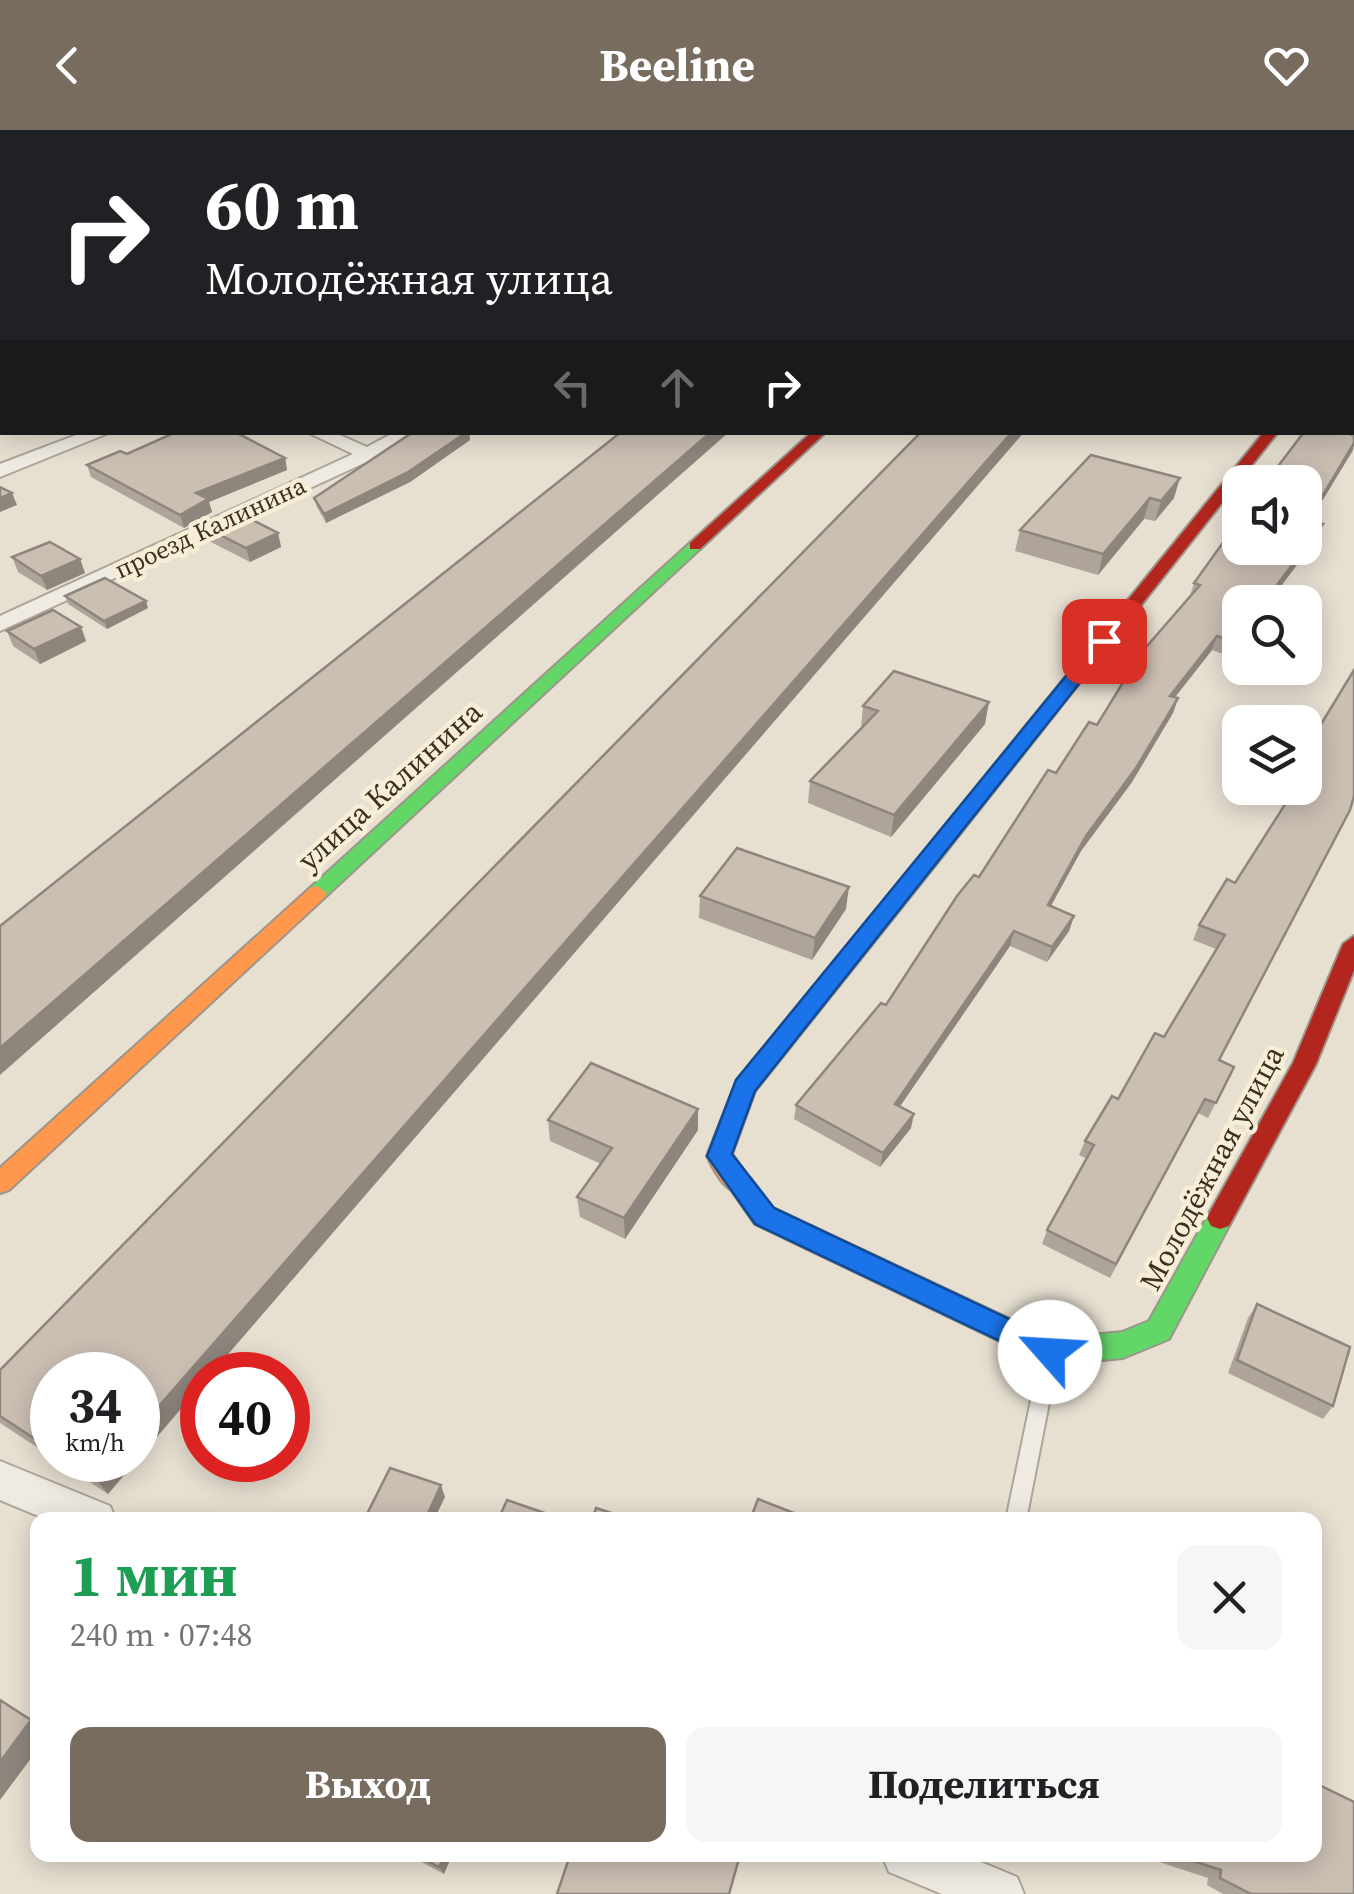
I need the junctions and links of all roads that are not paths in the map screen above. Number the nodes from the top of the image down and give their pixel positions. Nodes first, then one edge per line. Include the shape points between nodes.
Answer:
1 (93, 435) edge
2 (323, 435) edge
3 (403, 435) edge
4 (817, 435) edge
5 (1270, 435) edge
6 (368, 454) junction
7 (5, 464) edge
8 (0, 624) edge
9 (1354, 944) edge
10 (0, 1184) edge
11 (1050, 1352) junction
12 (0, 1480) edge
13 (77, 1512) edge
14 (1018, 1512) edge
15 (937, 1862) edge
16 (1000, 1894) edge

1 - 7 street
2 - 6 street, проезд Калинина
3 - 6 street
4 - 10 street, улица Калинина
5 - 11 street via 745,1087 719,1156 764,1216
6 - 8 street, проезд Калинина
9 - 11 street, Молодёжная улица via 1304,1064 1159,1330 1123,1344
11 - 14 lane
12 - 13 street
15 - 16 street

